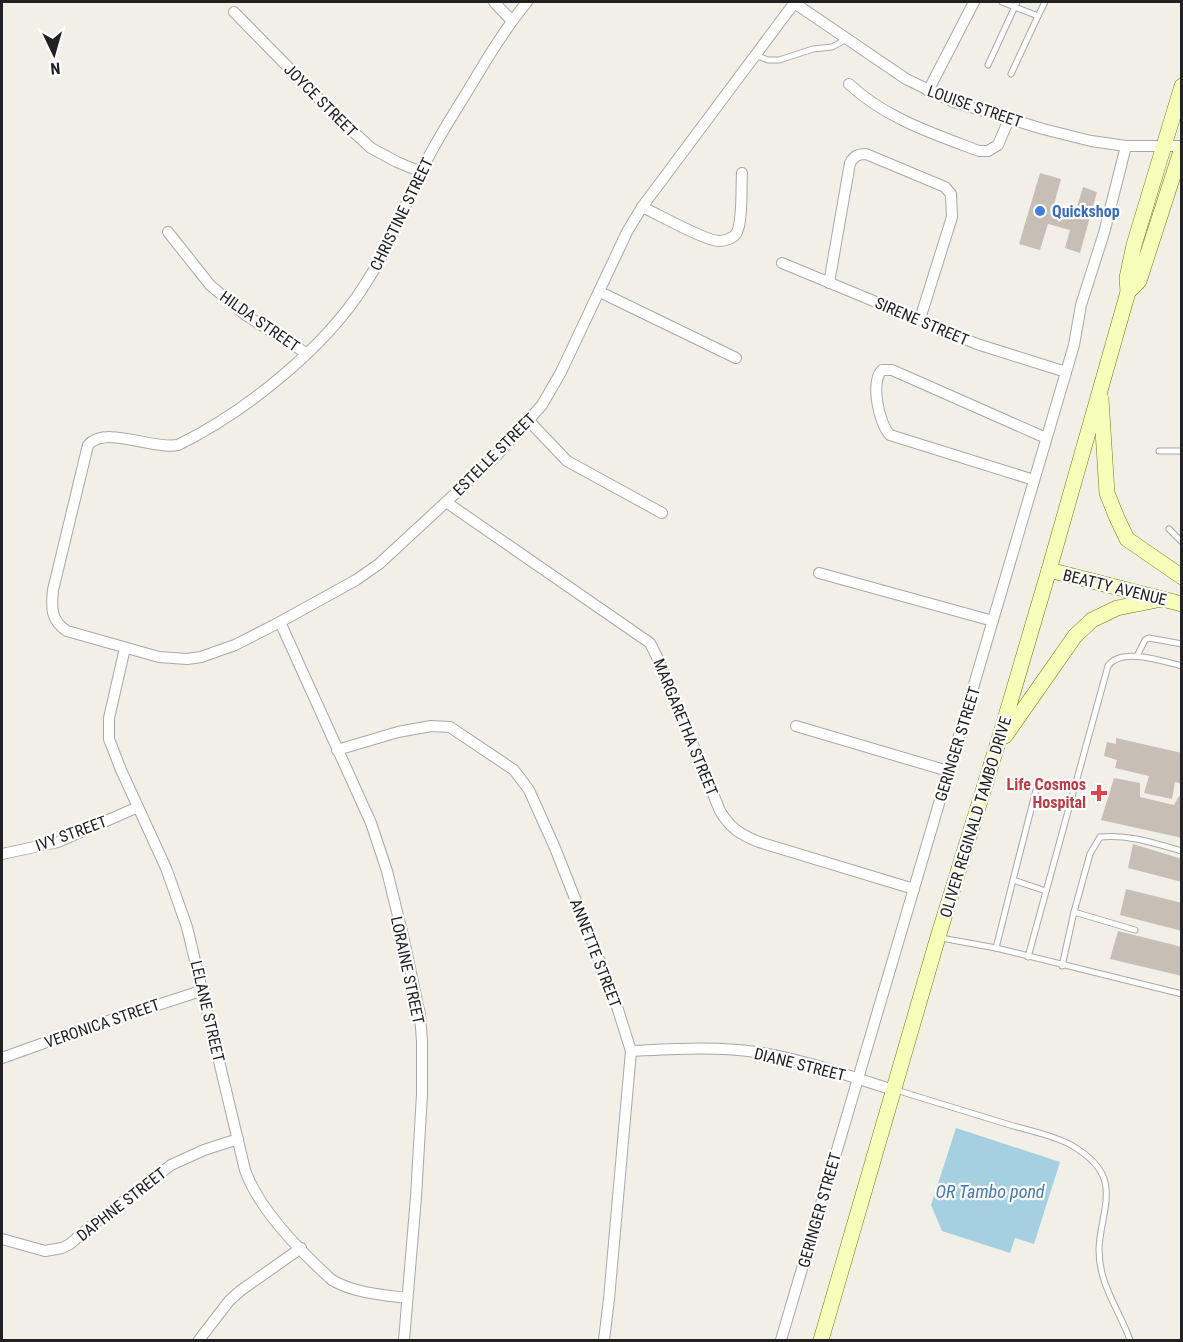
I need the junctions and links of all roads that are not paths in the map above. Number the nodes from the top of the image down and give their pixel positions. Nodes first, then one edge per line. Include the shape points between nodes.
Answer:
1 (494, 2) edge
2 (527, 2) edge
3 (794, 2) edge
4 (974, 2) edge
5 (1002, 2) edge
6 (1045, 2) edge
7 (1016, 4) edge
8 (234, 12) dead end
9 (1038, 16) junction
10 (512, 21) junction
11 (847, 39) junction
12 (755, 56) junction
13 (988, 65) dead end
14 (1011, 74) dead end
15 (849, 84) dead end
16 (1182, 86) edge
17 (928, 91) junction
18 (1009, 118) junction
19 (1126, 146) junction
20 (1164, 147) junction
21 (1182, 147) edge
22 (421, 172) junction
23 (742, 173) dead end
24 (642, 207) junction
25 (168, 232) dead end
26 (782, 263) dead end
27 (829, 283) junction
28 (600, 292) junction
29 (1128, 292) junction
30 (921, 319) junction
31 (306, 353) junction
32 (736, 358) dead end
33 (1066, 372) junction
34 (1100, 387) junction
35 (529, 421) junction
36 (1046, 438) junction
37 (1159, 451) dead end
38 (1182, 451) edge
39 (1034, 480) junction
40 (446, 502) junction
41 (662, 513) dead end
42 (1169, 529) dead end
43 (1182, 543) edge
44 (1049, 570) junction
45 (819, 573) dead end
46 (1182, 576) edge
47 (1162, 599) junction
48 (1182, 604) edge
49 (993, 621) junction
50 (280, 622) junction
51 (1182, 644) edge
52 (125, 648) junction
53 (1137, 656) junction
54 (1182, 666) edge
55 (796, 726) dead end
56 (997, 747) junction
57 (337, 750) junction
58 (948, 771) junction
59 (1037, 786) dead end
60 (138, 807) junction
61 (1182, 850) edge
62 (2, 854) edge
63 (1013, 880) junction
64 (914, 889) junction
65 (1046, 891) junction
66 (1074, 912) junction
67 (1135, 930) dead end
68 (938, 937) junction
69 (996, 948) junction
70 (1028, 957) junction
71 (1062, 966) junction
72 (204, 990) junction
73 (1182, 994) edge
74 (632, 1051) junction
75 (2, 1058) edge
76 (858, 1079) junction
77 (894, 1090) junction
78 (238, 1139) junction
79 (2, 1239) edge
80 (301, 1248) junction
81 (407, 1298) junction
82 (199, 1341) edge
83 (404, 1341) edge
84 (604, 1341) edge
85 (781, 1341) edge
86 (821, 1341) edge
87 (1130, 1341) edge

1 - 10 street
2 - 10 street, CHRISTINE STREET
3 - 11 street, LOUISE STREET
3 - 12 street, ESTELLE STREET
4 - 17 street
5 - 7 lane
6 - 9 lane
7 - 9 lane
7 - 13 lane
8 - 22 street, JOYCE STREET via 352,132 377,152
9 - 14 lane
10 - 22 street, CHRISTINE STREET
11 - 12 lane via 832,47 779,60
11 - 17 street, LOUISE STREET
12 - 24 street, ESTELLE STREET
15 - 18 street via 864,98 918,128 979,151 998,146
16 - 20 main road, OLIVER REGINALD TAMBO DRIVE
17 - 18 street, LOUISE STREET
18 - 19 street, LOUISE STREET via 1091,141
19 - 20 street, LOUISE STREET
19 - 33 street, GERINGER STREET
20 - 21 street, LOUISE STREET
20 - 29 main road, OLIVER REGINALD TAMBO DRIVE via 1134,245
21 - 29 main road, OLIVER REGINALD TAMBO DRIVE via 1138,281
22 - 31 street, CHRISTINE STREET via 382,258 363,289
23 - 24 street via 740,224 729,239 704,237
24 - 28 street, ESTELLE STREET
25 - 31 street, HILDA STREET via 210,285 244,314
26 - 27 street, SIRENE STREET
27 - 30 street, SIRENE STREET
27 - 30 street via 850,163 854,157 866,154 945,187 951,194 952,217
28 - 32 street
28 - 35 street, ESTELLE STREET via 551,391
29 - 34 main road, OLIVER REGINALD TAMBO DRIVE
30 - 33 street, SIRENE STREET via 977,344
31 - 52 street, CHRISTINE STREET via 249,402 178,445 105,436 88,445 53,590 52,610 56,622 67,631
33 - 36 street, GERINGER STREET
34 - 44 main road, OLIVER REGINALD TAMBO DRIVE
34 - 46 main road via 1107,493 1117,518 1127,538
35 - 40 street, ESTELLE STREET
35 - 41 street via 567,461
36 - 39 street, GERINGER STREET
36 - 39 street via 892,370 882,370 877,376 881,419 890,435
37 - 38 lane
39 - 49 street, GERINGER STREET
40 - 50 street, ESTELLE STREET via 379,564
40 - 64 street, MARGARETHA STREET via 650,643 720,811 742,836
42 - 43 lane
44 - 47 main road, BEATTY AVENUE
44 - 56 main road, OLIVER REGINALD TAMBO DRIVE
45 - 49 street
47 - 48 main road, BEATTY AVENUE
47 - 56 main road via 1117,608 1092,620 1075,636
49 - 58 street, GERINGER STREET
50 - 52 street, ESTELLE STREET via 226,648 187,659
50 - 57 street, LORAINE STREET
51 - 53 lane via 1149,638
52 - 60 street, LELANE STREET via 109,718 109,739
53 - 54 lane
53 - 65 lane via 1117,658 1108,666
55 - 58 street
56 - 68 main road, OLIVER REGINALD TAMBO DRIVE
57 - 74 street, ANNETTE STREET via 398,732 441,725 458,731 514,770 529,790 555,848
57 - 81 street, LORAINE STREET via 379,846 420,1015 422,1094
58 - 64 street, GERINGER STREET
59 - 63 lane
60 - 62 street, IVY STREET via 58,842
60 - 72 street, LELANE STREET via 178,899
61 - 66 lane via 1133,838 1100,837 1090,854
63 - 65 lane
63 - 69 lane
64 - 76 street, GERINGER STREET
65 - 70 lane
66 - 67 lane
66 - 71 lane
68 - 69 lane
68 - 77 main road, OLIVER REGINALD TAMBO DRIVE
69 - 70 lane
70 - 71 lane
71 - 73 lane
72 - 75 street, VERONICA STREET
72 - 78 street, LELANE STREET
74 - 76 street, DIANE STREET via 754,1052
74 - 84 street, ANNETTE STREET
76 - 77 street, DIANE STREET
76 - 85 street, GERINGER STREET
77 - 86 main road, OLIVER REGINALD TAMBO DRIVE
77 - 87 lane via 1046,1136 1071,1146 1099,1168 1105,1183 1101,1268 1107,1294 1123,1319
78 - 79 street, DAPHNE STREET via 171,1165 62,1248 45,1251
78 - 80 street, LELANE STREET via 251,1187
80 - 81 street, LELANE STREET via 342,1286
80 - 82 street via 229,1301
81 - 83 street, LORAINE STREET

